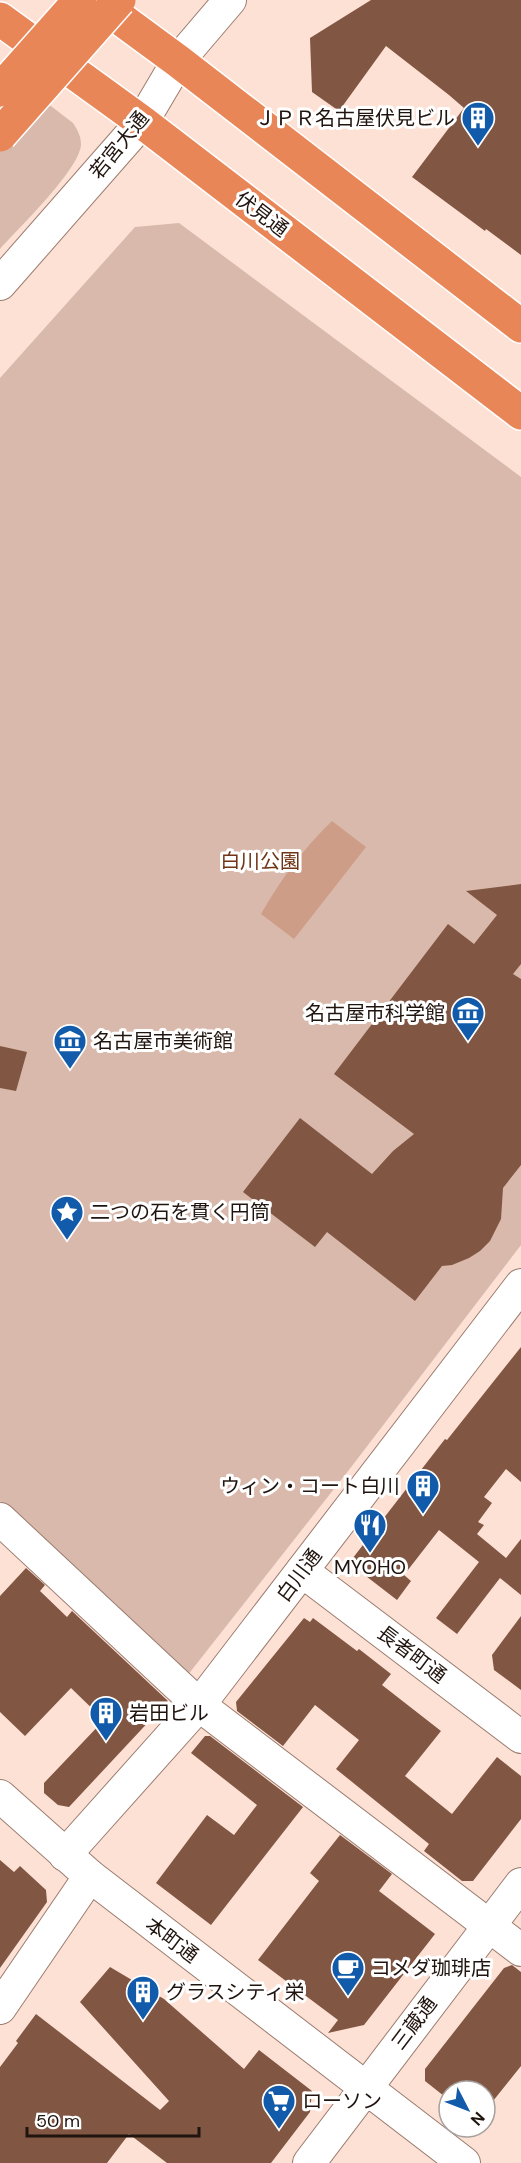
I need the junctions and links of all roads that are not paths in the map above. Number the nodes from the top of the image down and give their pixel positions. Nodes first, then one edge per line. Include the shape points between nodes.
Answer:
1 (80, 0) edge
2 (95, 0) edge
3 (119, 0) edge
4 (230, 0) edge
5 (0, 19) edge
6 (178, 61) junction
7 (0, 90) edge
8 (142, 122) junction
9 (0, 135) edge
10 (0, 284) edge
11 (521, 326) edge
12 (521, 413) edge
13 (521, 1285) edge
14 (0, 1519) edge
15 (302, 1571) junction
16 (199, 1705) junction
17 (521, 1737) edge
18 (0, 1796) edge
19 (65, 1855) junction
20 (90, 1876) junction
21 (521, 1884) edge
22 (489, 1926) junction
23 (521, 1950) edge
24 (0, 2008) edge
25 (365, 2087) junction
26 (309, 2163) edge
27 (464, 2163) edge

1 - 7 highway, bridge
2 - 6 highway
3 - 9 highway, bridge
4 - 6 street, 若宮大通
5 - 8 highway, 伏見通
6 - 8 street, 若宮大通
6 - 11 highway
8 - 10 street, 若宮大通
8 - 12 highway, 伏見通
13 - 15 street, 白川通
14 - 16 street
15 - 16 street, 白川通
15 - 17 street, 長者町通
16 - 19 street, 白川通
16 - 22 street
18 - 19 street, 本町通
19 - 20 street, 本町通
20 - 24 street
20 - 25 street, 本町通
21 - 22 street, 三蔵通
22 - 23 street
22 - 25 street, 三蔵通
25 - 26 street, 三蔵通
25 - 27 street, 本町通

